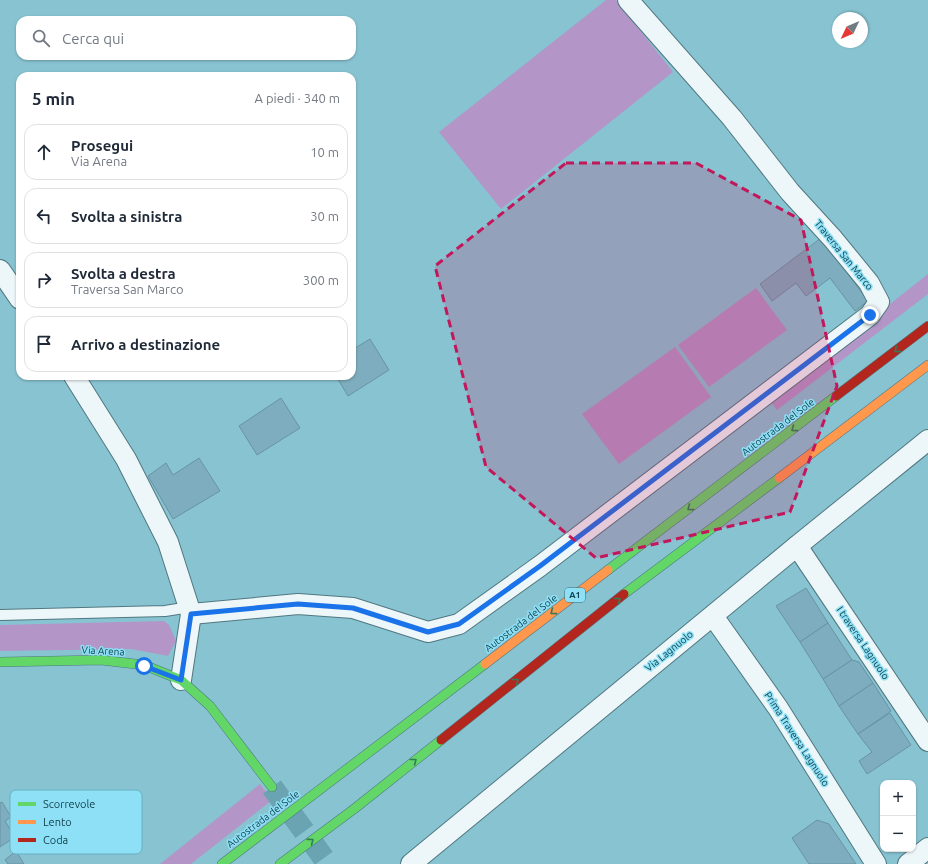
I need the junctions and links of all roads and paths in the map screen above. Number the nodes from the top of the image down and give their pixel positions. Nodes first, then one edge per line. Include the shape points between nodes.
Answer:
1 (628, 0) edge
2 (0, 270) edge
3 (16, 293) edge
4 (928, 326) edge
5 (928, 365) edge
6 (77, 380) edge
7 (928, 440) edge
8 (797, 546) junction
9 (190, 610) junction
10 (0, 615) edge
11 (713, 616) junction
12 (0, 662) edge
13 (181, 680) junction
14 (928, 741) edge
15 (272, 786) tunnel mouth
16 (928, 848) edge
17 (222, 864) edge
18 (280, 864) edge
19 (411, 864) edge
20 (876, 864) edge
21 (908, 864) edge

1 - 9 street, Traversa San Marco via 732,118 790,192 834,239 869,283 879,302 870,315 540,566 459,624 428,632 353,608 298,604
2 - 3 street
4 -> 17 main road, Autostrada del Sole / A1
18 -> 5 main road via 354,809 622,596
6 - 9 street via 126,459 168,542
7 - 8 street, Via Lagnuolo
8 - 11 street, Via Lagnuolo
8 - 14 street, I traversa Lagnuolo
9 - 10 lane
9 - 13 street
11 - 19 street, Via Lagnuolo
11 - 20 street, Prima Traversa Lagnuolo via 778,708
12 - 13 main road, Via Arena via 101,660 144,666
13 - 15 main road, Via Arena via 210,706
16 - 21 street

